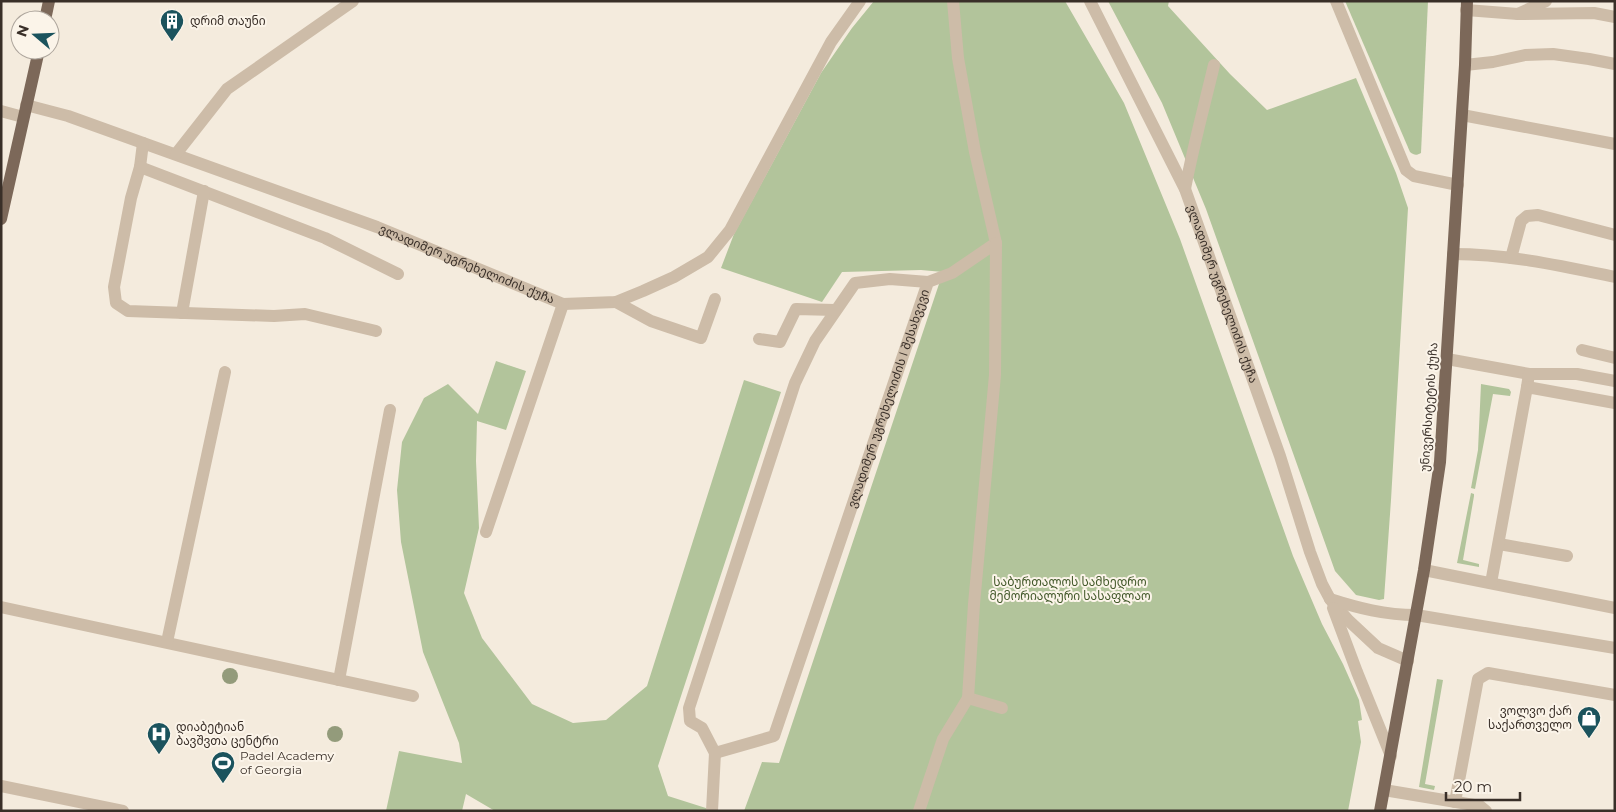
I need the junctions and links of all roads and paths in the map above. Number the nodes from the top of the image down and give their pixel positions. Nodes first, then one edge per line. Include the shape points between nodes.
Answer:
1 (353, 1) edge
2 (860, 1) edge
3 (954, 1) edge
4 (1090, 1) edge
5 (1336, 1) edge
6 (1546, 1) edge
7 (1467, 6) edge
8 (1518, 14) junction
9 (1615, 17) edge
10 (37, 60) edge
11 (1615, 64) edge
12 (1214, 65) dead end
13 (1465, 65) junction
14 (1, 111) edge
15 (25, 111) junction
16 (1462, 114) junction
17 (143, 142) junction
18 (1615, 144) edge
19 (176, 154) junction
20 (140, 166) junction
21 (1458, 186) junction
22 (1184, 189) junction
23 (204, 191) junction
24 (1, 219) edge
25 (1615, 236) edge
26 (996, 243) junction
27 (1453, 254) junction
28 (1511, 258) junction
29 (398, 274) dead end
30 (1615, 277) edge
31 (928, 282) junction
32 (716, 299) dead end
33 (616, 302) junction
34 (563, 304) junction
35 (835, 310) junction
36 (182, 313) junction
37 (376, 330) dead end
38 (759, 339) dead end
39 (1582, 350) dead end
40 (1615, 358) edge
41 (1447, 359) junction
42 (225, 372) dead end
43 (1529, 374) junction
44 (1615, 381) edge
45 (1527, 387) junction
46 (1615, 403) edge
47 (390, 410) dead end
48 (486, 532) dead end
49 (1499, 544) junction
50 (1567, 556) dead end
51 (1424, 570) junction
52 (1491, 583) junction
53 (1330, 599) junction
54 (1, 607) edge
55 (1615, 608) edge
56 (1416, 615) junction
57 (167, 642) junction
58 (1615, 648) edge
59 (1408, 661) junction
60 (339, 680) junction
61 (1615, 695) edge
62 (413, 696) dead end
63 (968, 698) junction
64 (1002, 708) dead end
65 (715, 753) junction
66 (1391, 756) junction
67 (1, 786) edge
68 (1384, 790) junction
69 (1455, 802) junction
70 (123, 811) edge
71 (712, 811) edge
72 (919, 811) edge
73 (1380, 811) edge
74 (1486, 811) edge

1 - 19 street via 227,89
2 - 33 street, ვლადიმერ უგრეხელიძის ქუჩა via 831,42 730,230 708,257 674,277
3 - 26 street via 958,58
4 - 22 street, ვლადიმერ უგრეხელიძის ქუჩა
5 - 21 street via 1406,170 1414,176
6 - 8 street
7 - 8 street
7 - 13 main road, უნივერსიტეტის ქუჩა
8 - 9 street via 1594,13
10 - 15 main road
11 - 13 street via 1553,54 1525,54
12 - 22 street
13 - 16 main road, უნივერსიტეტის ქუჩა
14 - 15 street, ვლადიმერ უგრეხელიძის ქუჩა
15 - 17 street, ვლადიმერ უგრეხელიძის ქუჩა via 68,116
15 - 24 main road
16 - 18 street
16 - 21 main road, უნივერსიტეტის ქუჩა
17 - 19 street, ვლადიმერ უგრეხელიძის ქუჩა
17 - 20 street
19 - 34 street, ვლადიმერ უგრეხელიძის ქუჩა via 376,227
20 - 23 street
20 - 36 street via 114,287 116,303 128,311
21 - 27 main road, უნივერსიტეტის ქუჩა
22 - 53 street, ვლადიმერ უგრეხელიძის ქუჩა via 1280,456 1310,552
23 - 29 street via 325,238
23 - 36 street
25 - 28 street via 1538,215 1527,216 1521,221
26 - 31 street, ვლადიმერ უგრეხელიძის I შესახვევი via 952,273
26 - 63 street via 995,375
27 - 28 street
27 - 41 main road, უნივერსიტეტის ქუჩა
28 - 30 street
31 - 35 street via 890,279 855,283
31 - 65 street, ვლადიმერ უგრეხელიძის I შესახვევი via 774,736
32 - 33 street via 701,338 651,321
33 - 34 street, ვლადიმერ უგრეხელიძის ქუჩა
34 - 48 street
35 - 38 street via 796,309 780,342
35 - 65 street via 815,341 795,383 689,708 690,721 702,728
36 - 37 street via 305,314
39 - 40 street
41 - 43 street
41 - 51 main road, უნივერსიტეტის ქუჩა via 1440,462
42 - 57 street
43 - 44 street via 1577,374
43 - 45 street
45 - 46 street
45 - 49 street
47 - 60 street
49 - 50 street
49 - 52 street
51 - 52 street
51 - 56 main road, უნივერსიტეტის ქუჩა
52 - 55 street
53 - 56 street via 1385,614
53 - 59 street, ვლადიმერ უგრეხელიძის ქუჩა via 1378,648
53 - 66 street
54 - 57 street
56 - 58 street
56 - 59 main road, უნივერსიტეტის ქუჩა
57 - 60 street
59 - 66 main road, უნივერსიტეტის ქუჩა
60 - 62 street
61 - 69 street via 1488,673 1478,680
63 - 64 street
63 - 72 street via 943,739
65 - 71 street
66 - 68 main road, უნივერსიტეტის ქუჩა
67 - 70 street
68 - 69 street
68 - 73 main road, უნივერსიტეტის ქუჩა
69 - 74 street via 1480,806

